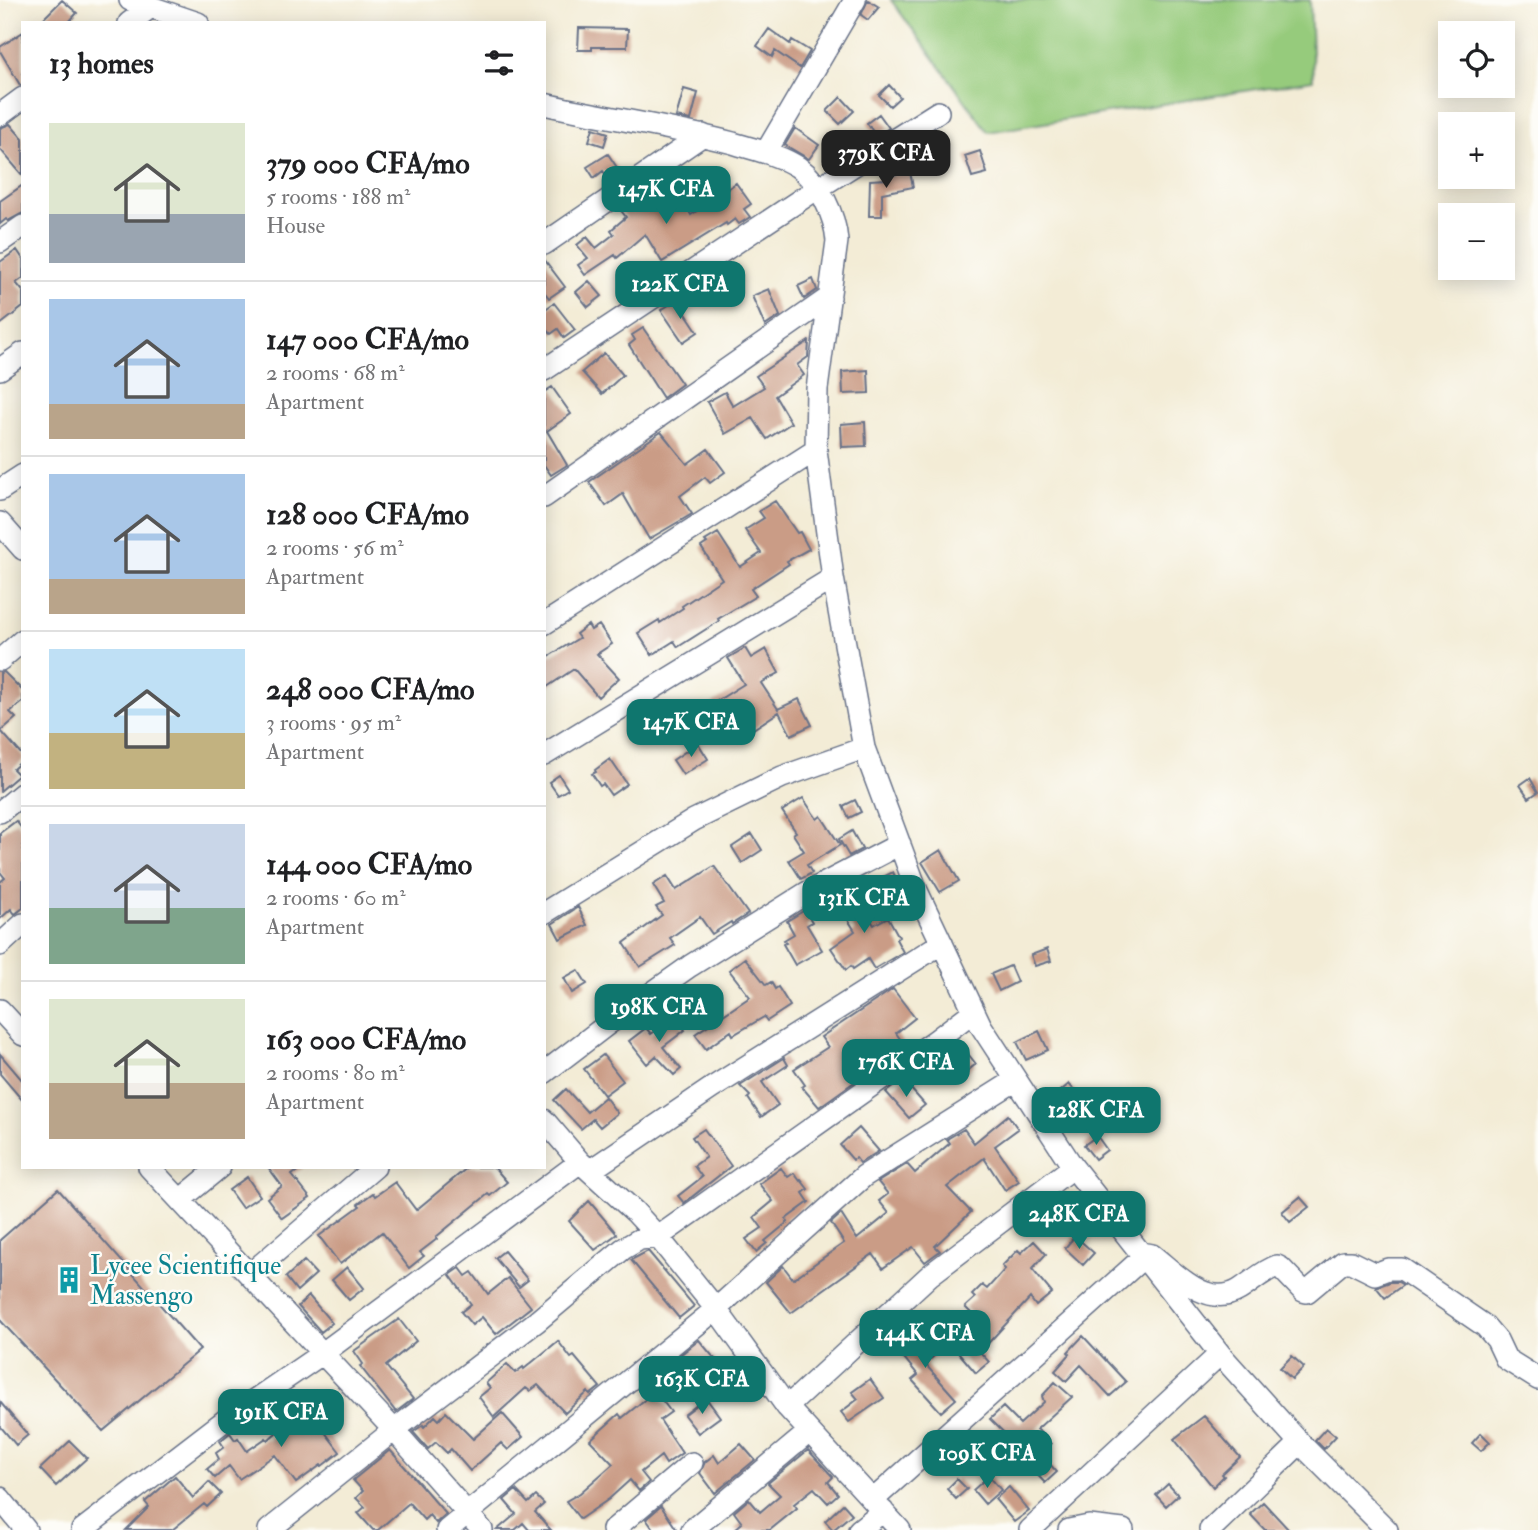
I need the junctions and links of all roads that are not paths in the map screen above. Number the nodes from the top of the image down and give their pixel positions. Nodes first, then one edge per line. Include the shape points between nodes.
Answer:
1 (130, 0) edge
2 (855, 0) edge
3 (151, 7) junction
4 (132, 21) edge
5 (192, 21) edge
6 (21, 99) edge
7 (546, 106) edge
8 (938, 112) dead end
9 (0, 115) edge
10 (703, 135) junction
11 (765, 152) junction
12 (818, 188) junction
13 (21, 227) edge
14 (0, 242) edge
15 (546, 243) edge
16 (830, 297) junction
17 (21, 354) edge
18 (0, 369) edge
19 (546, 369) edge
20 (816, 450) junction
21 (21, 476) edge
22 (0, 490) edge
23 (546, 496) edge
24 (0, 523) edge
25 (21, 547) edge
26 (833, 578) junction
27 (546, 623) edge
28 (21, 642) edge
29 (0, 660) edge
30 (864, 748) junction
31 (546, 754) edge
32 (21, 795) edge
33 (0, 812) edge
34 (900, 844) junction
35 (546, 912) edge
36 (21, 926) edge
37 (942, 943) junction
38 (0, 945) edge
39 (974, 1011) junction
40 (1, 1012) edge
41 (21, 1033) edge
42 (546, 1071) edge
43 (1016, 1080) junction
44 (546, 1122) edge
45 (586, 1166) junction
46 (1073, 1167) junction
47 (151, 1169) edge
48 (218, 1169) edge
49 (373, 1169) edge
50 (180, 1200) junction
51 (658, 1237) junction
52 (1142, 1257) junction
53 (250, 1273) junction
54 (716, 1310) junction
55 (323, 1353) junction
56 (1220, 1354) junction
57 (1538, 1379) edge
58 (787, 1407) junction
59 (394, 1430) junction
60 (808, 1432) junction
61 (1300, 1443) junction
62 (692, 1463) dead end
63 (0, 1498) edge
64 (878, 1505) junction
65 (467, 1512) junction
66 (26, 1530) edge
67 (82, 1530) edge
68 (270, 1530) edge
69 (447, 1530) edge
70 (482, 1530) edge
71 (613, 1530) edge
72 (692, 1530) edge
73 (859, 1530) edge
74 (900, 1530) edge
75 (1030, 1530) edge
76 (1069, 1530) edge
77 (1123, 1530) edge
78 (1210, 1530) edge
79 (1387, 1530) edge

1 - 3 street
2 - 11 street
3 - 4 street
3 - 5 street
6 - 9 street
7 - 10 street
8 - 12 street
10 - 11 street
10 - 15 street
11 - 12 street via 801,169
12 - 16 street via 836,231
12 - 19 street
13 - 14 street
16 - 20 street via 817,388
16 - 23 street
17 - 18 street
20 - 26 street
20 - 27 street
21 - 22 street
24 - 25 street
26 - 30 street
26 - 31 street
28 - 29 street
30 - 34 street
30 - 35 street via 782,777 694,820
32 - 33 street
34 - 37 street
34 - 42 street via 808,892 690,966
36 - 38 street
37 - 39 street
37 - 45 street
39 - 43 street
39 - 51 street
40 - 41 street
43 - 46 street
43 - 54 street via 864,1176
44 - 45 street
45 - 51 street
45 - 55 street
46 - 52 street
46 - 58 street via 930,1275
47 - 50 street
48 - 50 street
49 - 53 street
50 - 53 street
51 - 54 street
51 - 59 street via 640,1239 623,1249
52 - 56 street
52 - 57 street via 1152,1255 1193,1287 1211,1294 1236,1292 1277,1266 1307,1292 1343,1262 1375,1274 1402,1269 1485,1326 1506,1359
52 - 64 street
53 - 55 street
54 - 58 street
54 - 65 street
55 - 59 street
55 - 67 street via 228,1418
56 - 61 street
56 - 75 street
58 - 60 street
59 - 65 street
59 - 68 street
60 - 64 street
60 - 72 street
61 - 78 street
61 - 79 street
62 - 71 street
63 - 66 street
64 - 73 street
64 - 74 street
65 - 69 street
65 - 70 street
76 - 77 street via 1088,1526

